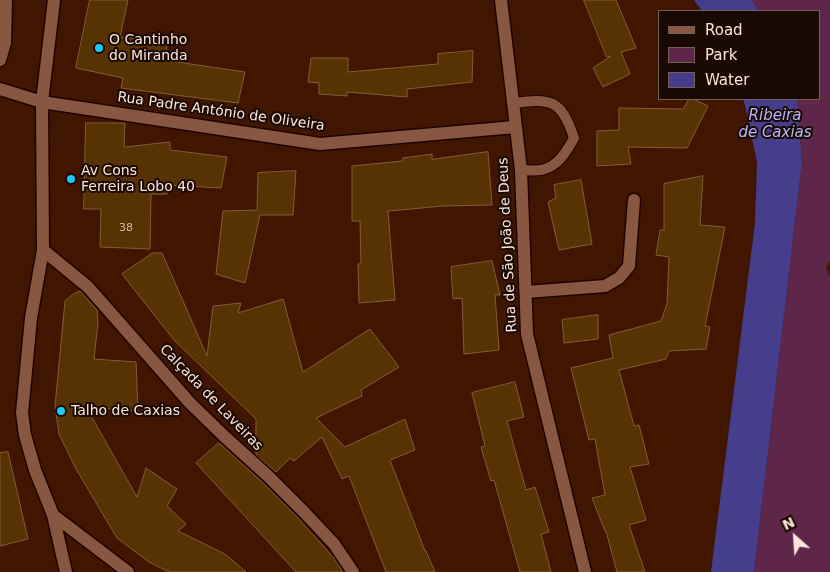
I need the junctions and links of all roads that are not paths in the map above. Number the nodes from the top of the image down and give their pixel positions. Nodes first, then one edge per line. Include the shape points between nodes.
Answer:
1 (6, 0) edge
2 (54, 0) edge
3 (501, 0) edge
4 (0, 60) edge
5 (0, 89) edge
6 (42, 102) junction
7 (513, 103) junction
8 (515, 127) junction
9 (521, 170) junction
10 (634, 200) dead end
11 (43, 250) junction
12 (526, 292) junction
13 (53, 515) junction
14 (66, 572) edge
15 (128, 572) edge
16 (353, 572) edge
17 (585, 572) edge

1 - 4 street via 5,43
2 - 6 street
3 - 7 street, Rua de São João de Deus
5 - 6 street, Rua Padre António de Oliveira
6 - 8 street, Rua Padre António de Oliveira via 320,144
6 - 11 street
7 - 8 street, Rua de São João de Deus
7 - 9 lane via 537,100 554,103 565,114 574,138 566,153 554,164 542,170
8 - 9 street, Rua de São João de Deus
9 - 12 street, Rua de São João de Deus
10 - 12 street via 629,266 619,278 606,286
11 - 13 street via 31,318 22,413 35,470
11 - 16 street, Calçada de Laveiras via 88,287 190,403 322,531
12 - 17 street, Rua de São João de Deus via 527,334
13 - 14 street
13 - 15 street

